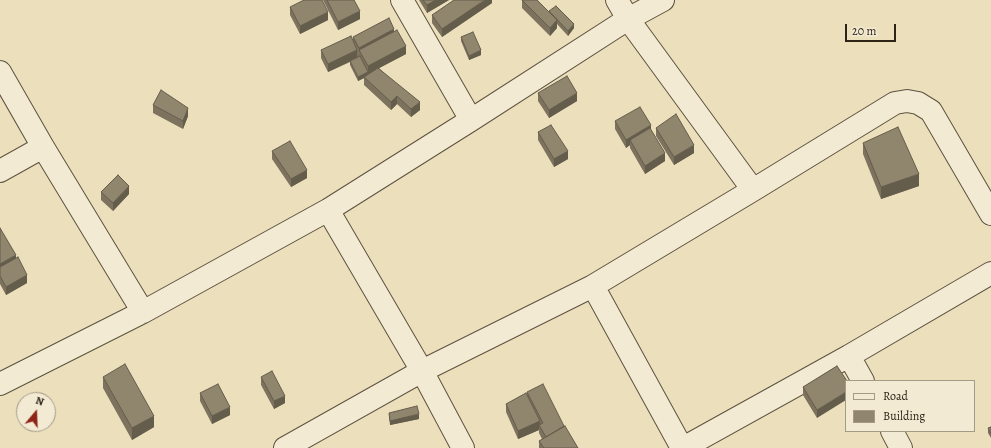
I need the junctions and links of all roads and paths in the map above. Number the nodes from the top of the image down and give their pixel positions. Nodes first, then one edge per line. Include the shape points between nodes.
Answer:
1 (402, 0) edge
2 (617, 0) edge
3 (663, 0) edge
4 (628, 19) junction
5 (0, 72) edge
6 (471, 120) junction
7 (43, 147) junction
8 (0, 171) edge
9 (753, 190) junction
10 (328, 210) junction
11 (991, 214) edge
12 (991, 273) edge
13 (593, 286) junction
14 (143, 312) junction
15 (848, 356) junction
16 (422, 371) junction
17 (862, 380) edge
18 (0, 384) edge
19 (893, 432) edge
20 (285, 448) edge
21 (463, 448) edge
22 (683, 448) edge
23 (901, 448) edge

1 - 6 street
2 - 4 street
3 - 4 street
4 - 6 street
4 - 9 street
5 - 7 street
6 - 10 street
7 - 8 street
7 - 14 street
9 - 11 street via 895,103 907,101 918,103 930,111
9 - 13 street
10 - 14 street
10 - 16 street
12 - 15 street
13 - 16 street
13 - 22 street
14 - 18 street
15 - 17 street
15 - 22 street
16 - 20 street
16 - 21 street
19 - 23 street

